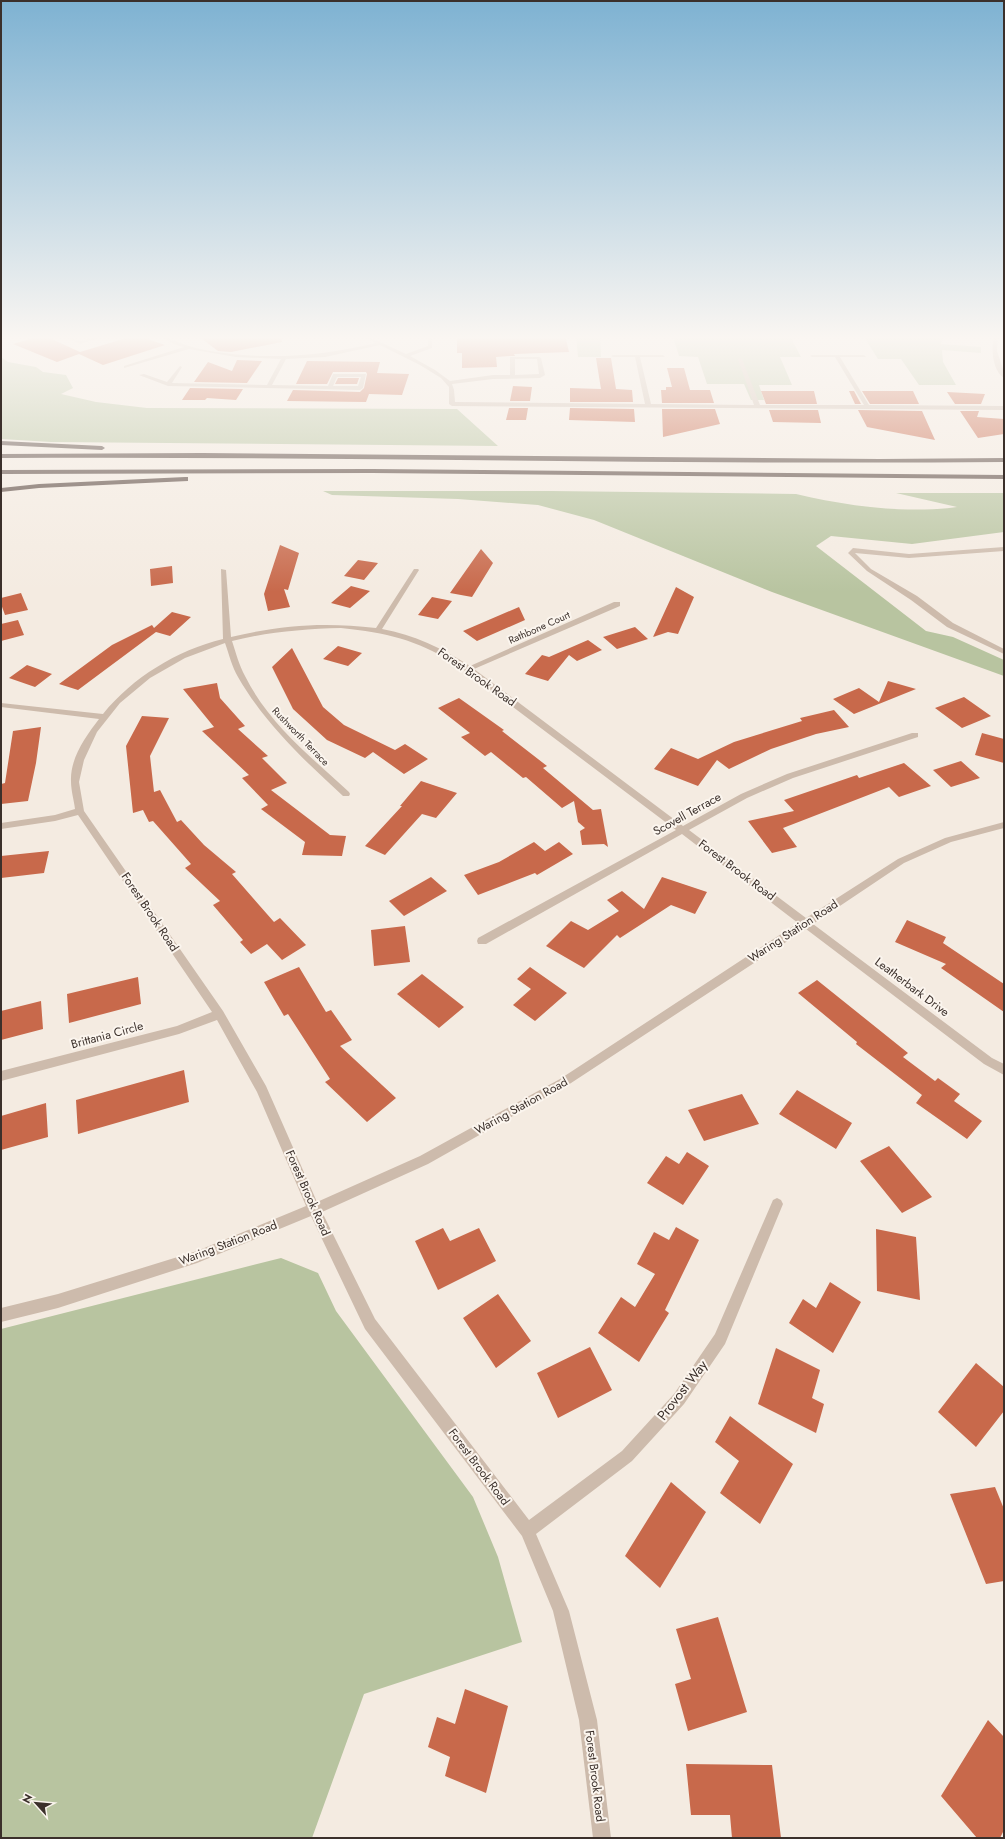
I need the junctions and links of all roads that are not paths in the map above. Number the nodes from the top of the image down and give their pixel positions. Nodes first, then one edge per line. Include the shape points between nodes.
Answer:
1 (1, 442) edge
2 (253, 455) junction
3 (1, 456) edge
4 (1004, 460) edge
5 (1, 472) edge
6 (442, 472) junction
7 (1004, 477) edge
8 (1, 490) edge
9 (1004, 549) edge
10 (223, 570) dead end
11 (416, 570) dead end
12 (617, 604) dead end
13 (378, 630) junction
14 (227, 639) junction
15 (1004, 652) edge
16 (469, 669) junction
17 (1, 705) edge
18 (103, 717) junction
19 (915, 735) dead end
20 (346, 794) dead end
21 (80, 811) junction
22 (1004, 825) edge
23 (1, 826) edge
24 (683, 829) junction
25 (806, 923) junction
26 (482, 941) dead end
27 (219, 1014) junction
28 (1004, 1070) edge
29 (1, 1076) edge
30 (777, 1204) dead end
31 (314, 1209) junction
32 (1, 1315) edge
33 (527, 1531) junction
34 (602, 1838) edge

1 - 2 highway
2 - 3 highway
2 - 4 highway
5 - 6 highway
6 - 7 highway
6 - 8 highway via 184,479
9 - 15 street via 928,556 853,550 851,553 870,570 950,625
10 - 14 street, Rushworth Terrace
11 - 13 street
12 - 16 street, Rathbone Court
13 - 14 street, Forest Brook Road via 322,626 255,633
13 - 16 street, Forest Brook Road via 428,644
14 - 18 street, Forest Brook Road via 194,651 158,669 125,693
14 - 20 street, Rushworth Terrace via 242,676 264,712 297,749
16 - 24 street, Forest Brook Road
17 - 18 street
18 - 21 street, Forest Brook Road via 85,746 75,778
19 - 24 street, Scovell Terrace via 790,776 744,796
21 - 23 street via 55,818
21 - 27 street, Forest Brook Road
22 - 25 street, Waring Station Road via 948,840 901,861
24 - 25 street, Forest Brook Road
24 - 26 street, Scovell Terrace
25 - 28 street, Leatherbark Drive via 988,1061
25 - 31 street, Waring Station Road via 564,1082 424,1160
27 - 29 street, Brittania Circle via 179,1030
27 - 31 street, Forest Brook Road via 262,1090
30 - 33 street, Provost Way via 720,1339 679,1399 627,1456
31 - 32 street, Waring Station Road via 197,1257
31 - 33 street, Forest Brook Road via 370,1324
33 - 34 street, Forest Brook Road via 561,1611 588,1720

